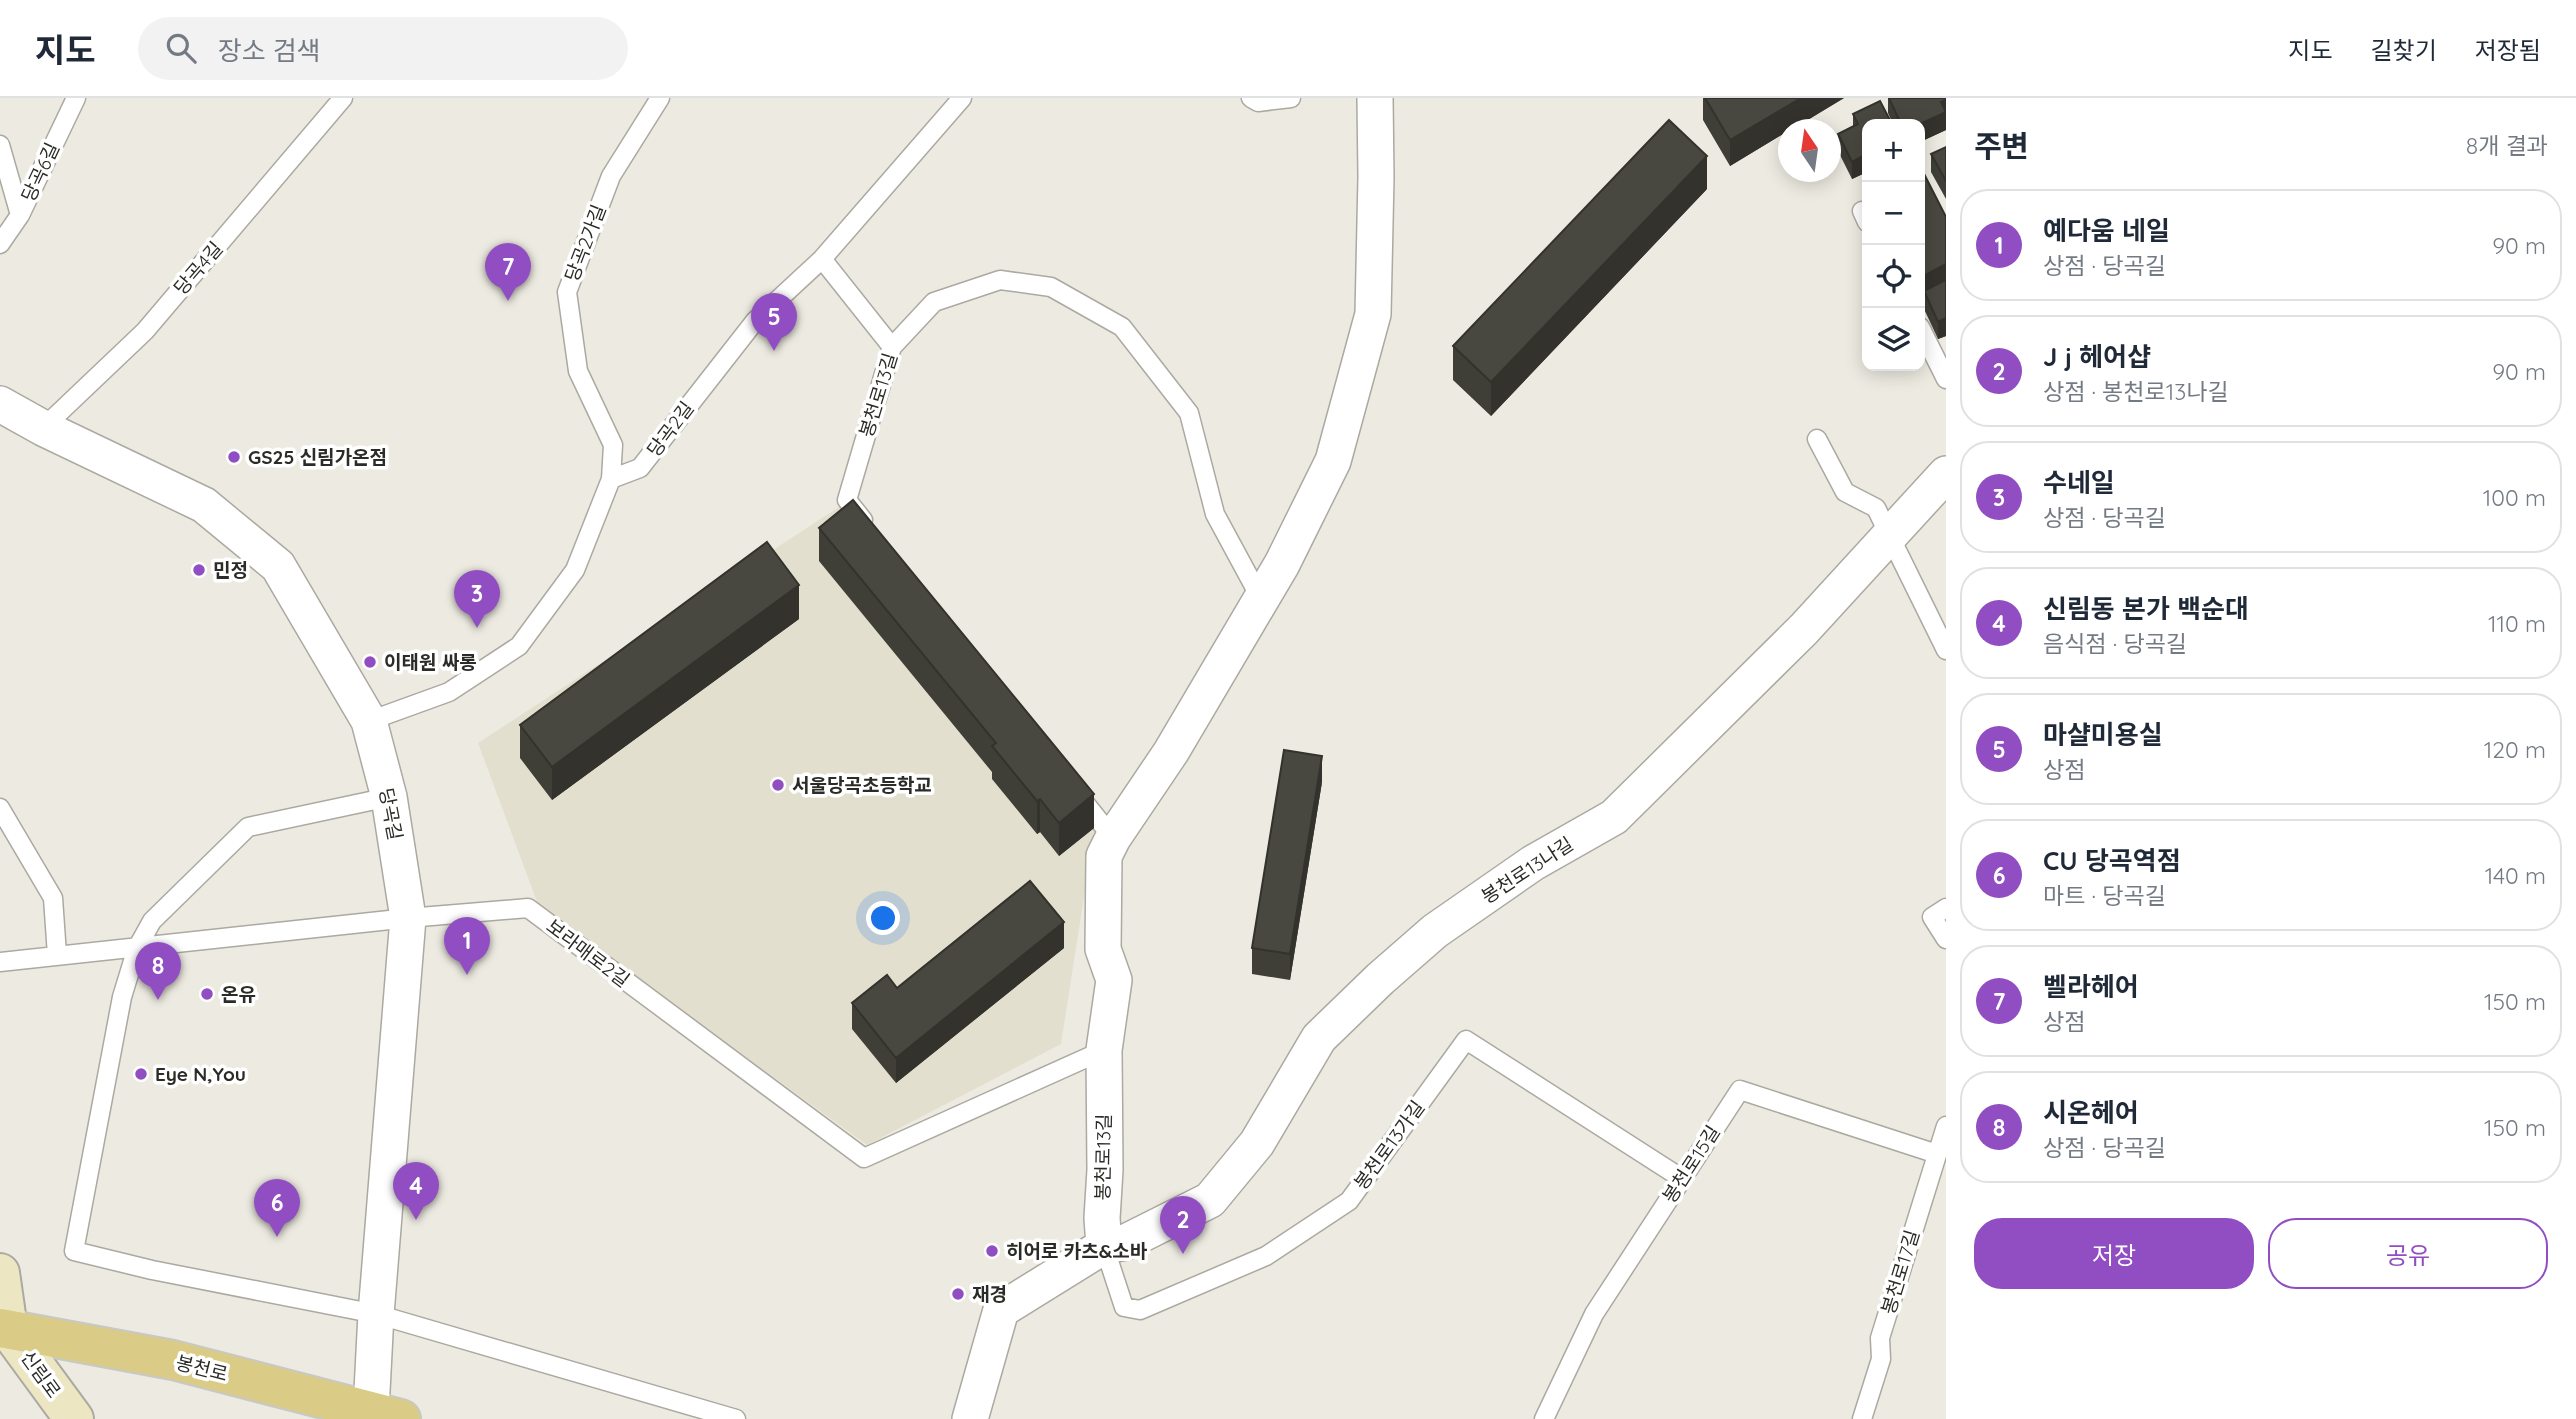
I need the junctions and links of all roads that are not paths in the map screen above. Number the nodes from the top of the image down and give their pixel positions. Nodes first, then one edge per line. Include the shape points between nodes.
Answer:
1 (76, 98) edge
2 (343, 98) edge
3 (660, 98) edge
4 (962, 98) edge
5 (1251, 98) edge
6 (1291, 98) edge
7 (1375, 98) edge
8 (0, 145) edge
9 (20, 215) junction
10 (0, 244) edge
11 (822, 259) junction
12 (1925, 337) edge
13 (892, 347) junction
14 (1946, 379) edge
15 (0, 404) edge
16 (43, 428) junction
17 (1817, 439) dead end
18 (1946, 474) edge
19 (611, 479) junction
20 (872, 533) edge
21 (1889, 537) junction
22 (1261, 599) junction
23 (1946, 650) edge
24 (369, 721) junction
25 (1070, 784) edge
26 (389, 797) junction
27 (0, 808) edge
28 (1113, 838) junction
29 (1946, 908) edge
30 (408, 918) junction
31 (1946, 939) edge
32 (137, 948) junction
33 (57, 955) junction
34 (0, 962) edge
35 (1104, 1050) junction
36 (1946, 1126) edge
37 (1937, 1154) junction
38 (1681, 1178) junction
39 (1104, 1246) junction
40 (0, 1273) edge
41 (376, 1314) junction
42 (3, 1327) edge
43 (386, 1415) edge
44 (74, 1419) edge
45 (736, 1419) edge
46 (970, 1419) edge
47 (1544, 1419) edge
48 (1862, 1419) edge

1 - 9 lane, 당곡6길
2 - 16 lane, 당곡4길 via 145,331
3 - 19 lane, 당곡2가길 via 611,176 567,292 578,371 613,446
4 - 11 lane, 당곡2길
5 - 6 lane via 1258,102
7 - 22 street, 봉천로13길 via 1373,314 1333,461
8 - 9 lane
9 - 10 lane, 당곡6길
11 - 13 lane
11 - 19 lane, 당곡2길 via 755,321 640,468
12 - 14 lane
13 - 20 lane, 봉천로13길 via 846,500
13 - 22 lane, 봉천로13길 via 934,302 1000,280 1051,287 1122,327 1189,413 1215,514
15 - 16 street, 당곡길
16 - 24 street, 당곡길 via 204,505 278,566
17 - 21 lane via 1845,492 1876,508
18 - 21 street, 봉천로13나길
19 - 24 lane via 575,570 519,646 449,692
21 - 23 lane
21 - 39 street, 봉천로13나길 via 1804,629 1614,817 1532,863 1446,923 1319,1038 1257,1143 1210,1200 1126,1242
22 - 28 street, 봉천로13길 via 1171,752
24 - 26 street, 당곡길
25 - 28 lane
26 - 30 street, 당곡길
26 - 32 lane via 248,827 152,921
27 - 33 lane via 52,898
28 - 35 street, 봉천로13길 via 1104,856 1103,949 1114,980
29 - 31 lane via 1932,917
30 - 32 lane, 보라매로2길
30 - 35 lane, 보라매로2길 via 528,908 864,1158
30 - 41 street, 당곡길
32 - 33 lane, 보라매로2길
32 - 41 lane via 122,997 74,1251
33 - 34 lane, 보라매로2길
35 - 39 street, 봉천로13길
36 - 37 lane, 봉천로17길
37 - 38 lane, 봉천로15길 via 1740,1090
37 - 48 lane, 봉천로17길 via 1880,1338 1881,1359
38 - 39 lane, 봉천로13가길 via 1465,1040 1349,1201 1266,1256 1140,1310 1125,1307
38 - 47 lane, 봉천로15길 via 1594,1314
39 - 46 street via 1001,1310
40 - 42 main road
41 - 43 street, 당곡길
41 - 45 lane
42 - 43 main road, 봉천로 via 173,1360
42 - 44 main road, 신림로

